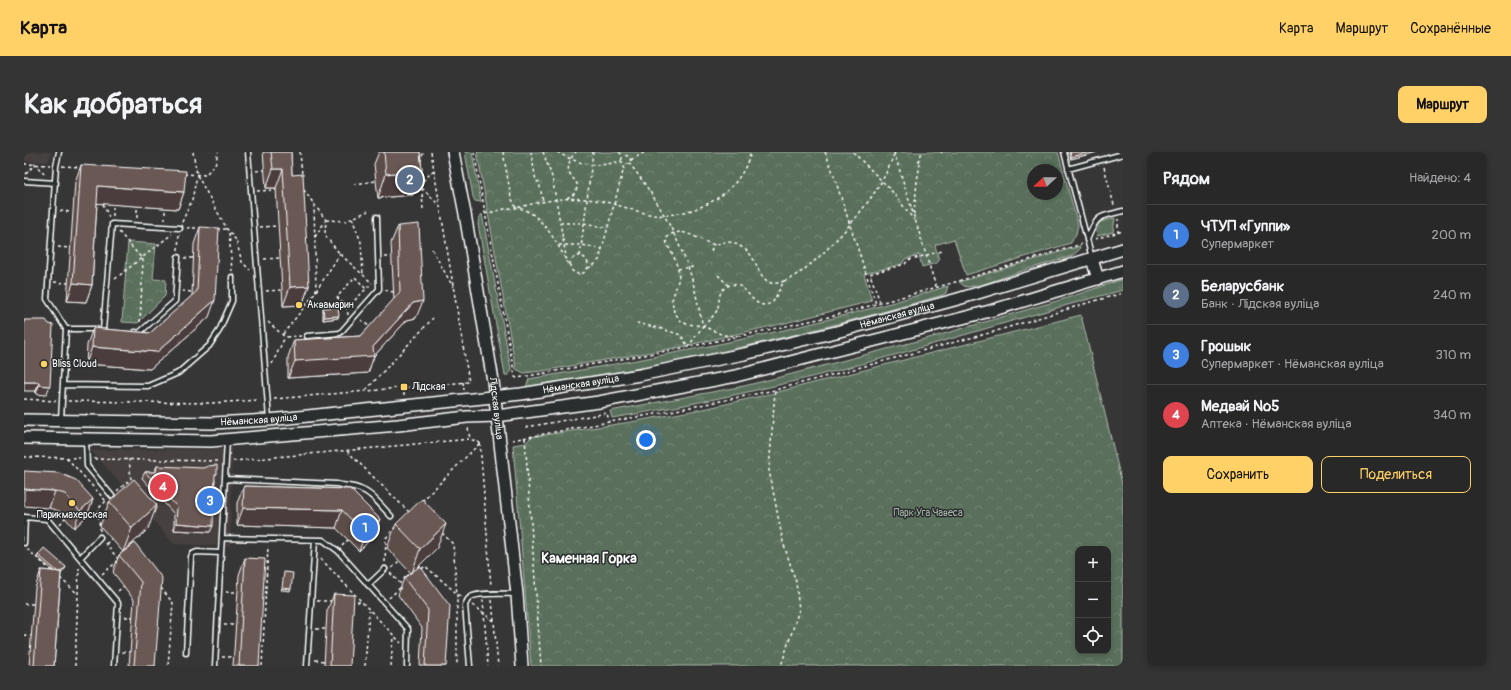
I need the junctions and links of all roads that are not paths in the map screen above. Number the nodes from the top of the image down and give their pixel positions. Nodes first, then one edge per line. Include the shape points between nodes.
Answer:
1 (59, 152) edge
2 (248, 152) edge
3 (453, 152) edge
4 (1064, 152) edge
5 (1123, 154) edge
6 (1068, 169) junction
7 (24, 181) edge
8 (54, 182) junction
9 (1123, 211) edge
10 (377, 217) dead end
11 (180, 228) road end
12 (1087, 241) junction
13 (1123, 249) edge
14 (178, 257) road end
15 (1092, 259) junction
16 (1123, 271) edge
17 (232, 277) road end
18 (1098, 279) junction
19 (66, 328) junction
20 (103, 330) junction
21 (110, 330) edge
22 (131, 332) edge
23 (307, 336) dead end
24 (63, 385) junction
25 (494, 397) junction
26 (497, 416) junction
27 (24, 420) edge
28 (269, 420) junction
29 (60, 421) junction
30 (133, 423) junction
31 (24, 438) edge
32 (86, 439) junction
33 (132, 439) junction
34 (227, 440) junction
35 (225, 479) junction
36 (112, 496) dead end
37 (391, 516) dead end
38 (25, 517) edge
39 (100, 537) road end
40 (222, 538) junction
41 (314, 540) junction
42 (24, 542) edge
43 (221, 554) junction
44 (80, 558) junction
45 (385, 569) road end
46 (368, 585) junction
47 (517, 594) junction
48 (186, 653) dead end
49 (114, 666) edge
50 (215, 666) edge
51 (307, 666) edge
52 (407, 666) edge
53 (470, 666) edge
54 (522, 666) edge

1 - 8 lane
2 - 28 lane
3 - 25 main road, Лідская вуліца via 468,229
4 - 6 lane
5 - 6 lane
6 - 12 lane
7 - 8 lane
8 - 19 lane via 47,299
9 - 12 lane via 1097,219
10 - 23 lane via 379,289 340,334
11 - 20 lane via 112,224
12 - 15 lane
13 - 15 main road, Нёманская вуліца
14 - 22 lane via 175,301 139,332
15 - 18 main road
15 - 25 main road, Нёманская вуліца via 950,302 744,354 640,375
16 - 18 main road, Нёманская вуліца
17 - 24 lane via 232,301 219,331 209,346 178,373 148,386
18 - 26 main road, Нёманская вуліца via 990,311 736,376 599,402
19 - 20 lane
19 - 24 lane
20 - 21 lane
24 - 29 lane
25 - 26 main road, Лідская вуліца
25 - 28 main road, Нёманская вуліца
26 - 34 main road, Нёманская вуліца
26 - 47 main road, Лідская вуліца
27 - 29 main road, Нёманская вуліца
28 - 30 main road, Нёманская вуліца via 212,424
29 - 30 main road, Нёманская вуліца
30 - 33 main road
31 - 32 main road, Нёманская вуліца
32 - 33 main road, Нёманская вуліца
32 - 36 lane via 87,466
33 - 34 main road, Нёманская вуліца
34 - 35 lane
35 - 37 lane via 337,484 352,487 368,493
35 - 40 lane
38 - 42 lane
38 - 44 lane via 47,519
39 - 44 lane
40 - 41 lane
40 - 43 lane
41 - 46 lane via 324,540 338,551
41 - 51 lane
43 - 48 lane via 197,552 191,557
43 - 50 lane
44 - 49 lane via 118,602
45 - 46 lane
46 - 52 lane via 408,629
47 - 53 lane via 472,596 465,605
47 - 54 main road, Лідская вуліца

